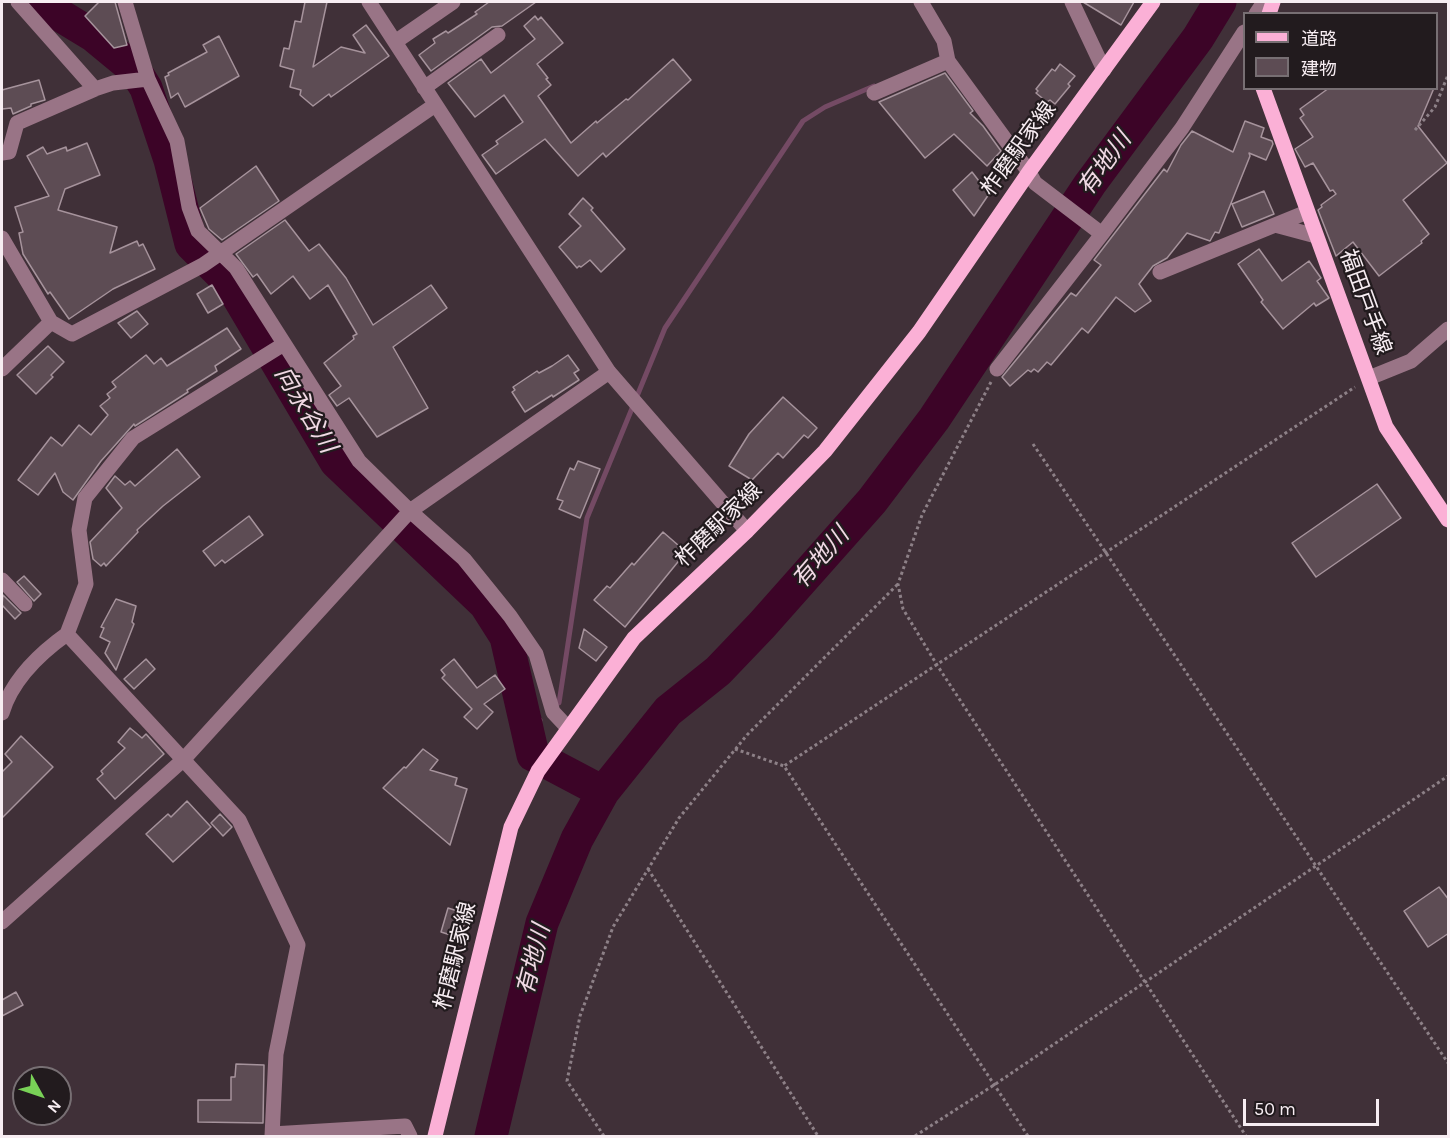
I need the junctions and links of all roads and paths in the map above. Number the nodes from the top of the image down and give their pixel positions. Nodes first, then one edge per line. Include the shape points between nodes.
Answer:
1 (18, 2) edge
2 (125, 2) edge
3 (369, 2) edge
4 (453, 2) edge
5 (921, 2) edge
6 (1072, 2) edge
7 (1153, 2) edge
8 (498, 35) dead end
9 (1243, 35) edge
10 (395, 42) junction
11 (948, 61) junction
12 (1104, 70) junction
13 (1449, 75) edge
14 (148, 79) junction
15 (424, 88) junction
16 (95, 89) junction
17 (1264, 90) edge
18 (874, 93) dead end
19 (435, 105) junction
20 (1415, 130) dead end
21 (2, 153) edge
22 (1032, 177) junction
23 (1307, 212) junction
24 (1275, 225) junction
25 (1102, 234) junction
26 (1316, 236) junction
27 (2, 238) edge
28 (221, 254) junction
29 (1160, 272) dead end
30 (51, 322) junction
31 (1449, 329) edge
32 (284, 344) junction
33 (2, 369) edge
34 (997, 369) joint
35 (609, 372) junction
36 (1369, 378) junction
37 (1033, 444) dead end
38 (410, 511) junction
39 (1449, 520) edge
40 (747, 531) junction
41 (1106, 553) junction
42 (2, 579) edge
43 (898, 584) junction
44 (25, 604) dead end
45 (67, 634) junction
46 (937, 665) junction
47 (8, 686) edge
48 (2, 713) edge
49 (568, 728) junction
50 (735, 749) junction
51 (183, 760) junction
52 (784, 766) junction
53 (1449, 776) edge
54 (1316, 865) junction
55 (648, 869) junction
56 (2, 922) edge
57 (1143, 982) junction
58 (1449, 1063) edge
59 (994, 1085) junction
60 (363, 1132) edge
61 (272, 1135) edge
62 (410, 1137) edge
63 (435, 1137) edge
64 (604, 1137) edge
65 (818, 1137) edge
66 (915, 1137) edge
67 (1028, 1137) edge
68 (1246, 1137) edge

1 - 16 street
2 - 14 street
3 - 10 street
4 - 10 street
5 - 11 street via 944,42
6 - 12 street
7 - 12 main road, 柞磨駅家線
8 - 15 street
9 - 25 street via 1182,128
10 - 15 street
11 - 18 street
11 - 22 street
12 - 22 main road, 柞磨駅家線
13 - 20 path via 1435,107
14 - 16 street
14 - 28 street via 177,141 189,207 198,231
15 - 19 street
16 - 21 street via 17,123 9,152
17 - 23 main road, 福田戸手線
19 - 28 street
19 - 35 street
22 - 25 street
22 - 40 main road, 柞磨駅家線 via 825,452
23 - 24 street
23 - 26 main road, 福田戸手線
24 - 26 street
24 - 29 street
25 - 34 street
26 - 36 main road, 福田戸手線
27 - 30 street
28 - 30 street via 72,334
28 - 32 street via 236,268
30 - 33 street
31 - 36 street via 1411,361
32 - 38 street via 359,461
32 - 45 street via 133,438 85,498 79,530 86,584
34 - 43 path via 922,515
35 - 38 street
35 - 40 street
36 - 39 main road, 福田戸手線 via 1386,427
36 - 41 path
37 - 41 path
38 - 49 street via 464,559 510,616 536,654 553,711
38 - 51 street
40 - 49 main road, 柞磨駅家線 via 634,638
41 - 46 path
41 - 54 path
42 - 44 street
43 - 46 path via 903,609
43 - 50 path
45 - 47 street via 42,652
45 - 51 street
46 - 52 path
46 - 57 path
47 - 48 street
49 - 63 main road, 柞磨駅家線 via 538,771 511,827
50 - 52 path
50 - 55 path via 679,818
51 - 56 street
51 - 61 street via 239,820 298,945 276,1054
52 - 59 path
53 - 54 path
54 - 57 path
54 - 58 path
55 - 64 path via 613,927 580,1016 567,1081
55 - 65 path
57 - 59 path
57 - 68 path
59 - 66 path
59 - 67 path
60 - 61 street
60 - 62 street via 405,1126

